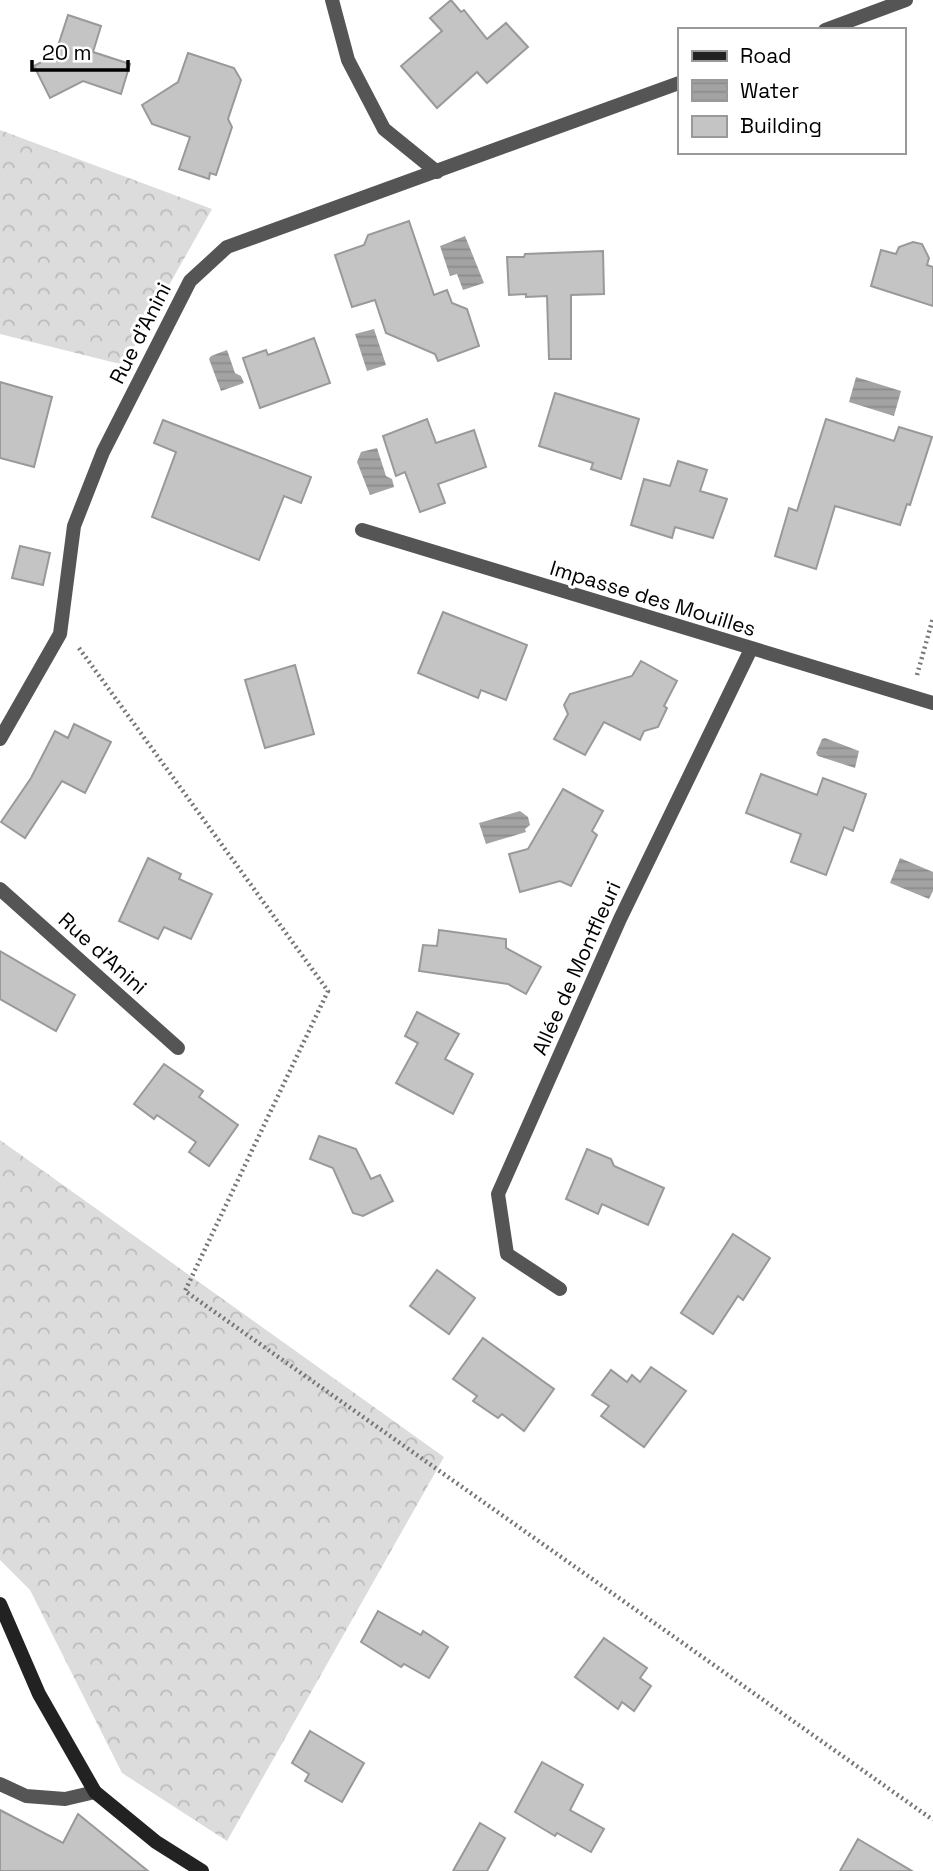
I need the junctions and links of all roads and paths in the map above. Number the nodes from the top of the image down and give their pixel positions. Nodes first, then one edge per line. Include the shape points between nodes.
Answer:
1 (332, 0) edge
2 (906, 0) edge
3 (830, 28) edge
4 (678, 83) edge
5 (437, 172) junction
6 (362, 530) dead end
7 (933, 618) edge
8 (60, 634) junction
9 (751, 649) junction
10 (911, 696) junction
11 (933, 703) edge
12 (0, 739) edge
13 (0, 889) edge
14 (178, 1048) dead end
15 (559, 1289) dead end
16 (0, 1604) edge
17 (0, 1784) edge
18 (95, 1792) junction
19 (933, 1820) edge
20 (202, 1871) edge

1 - 5 street via 348,60 384,129
2 - 3 street
4 - 5 street, Rue d'Anini
5 - 8 street, Rue d'Anini via 227,247 190,281 103,452 74,526
6 - 9 street, Impasse des Mouilles
7 - 10 path
8 - 12 street, Rue d'Anini
8 - 19 path via 83,652 328,991 185,1292
9 - 10 street, Impasse des Mouilles
9 - 15 street, Allée de Montfleuri via 620,919 498,1194 507,1254
10 - 11 street, Impasse des Mouilles
13 - 14 street, Rue d'Anini
16 - 18 street via 39,1694
17 - 18 street via 26,1796 65,1799
18 - 20 street via 156,1842

